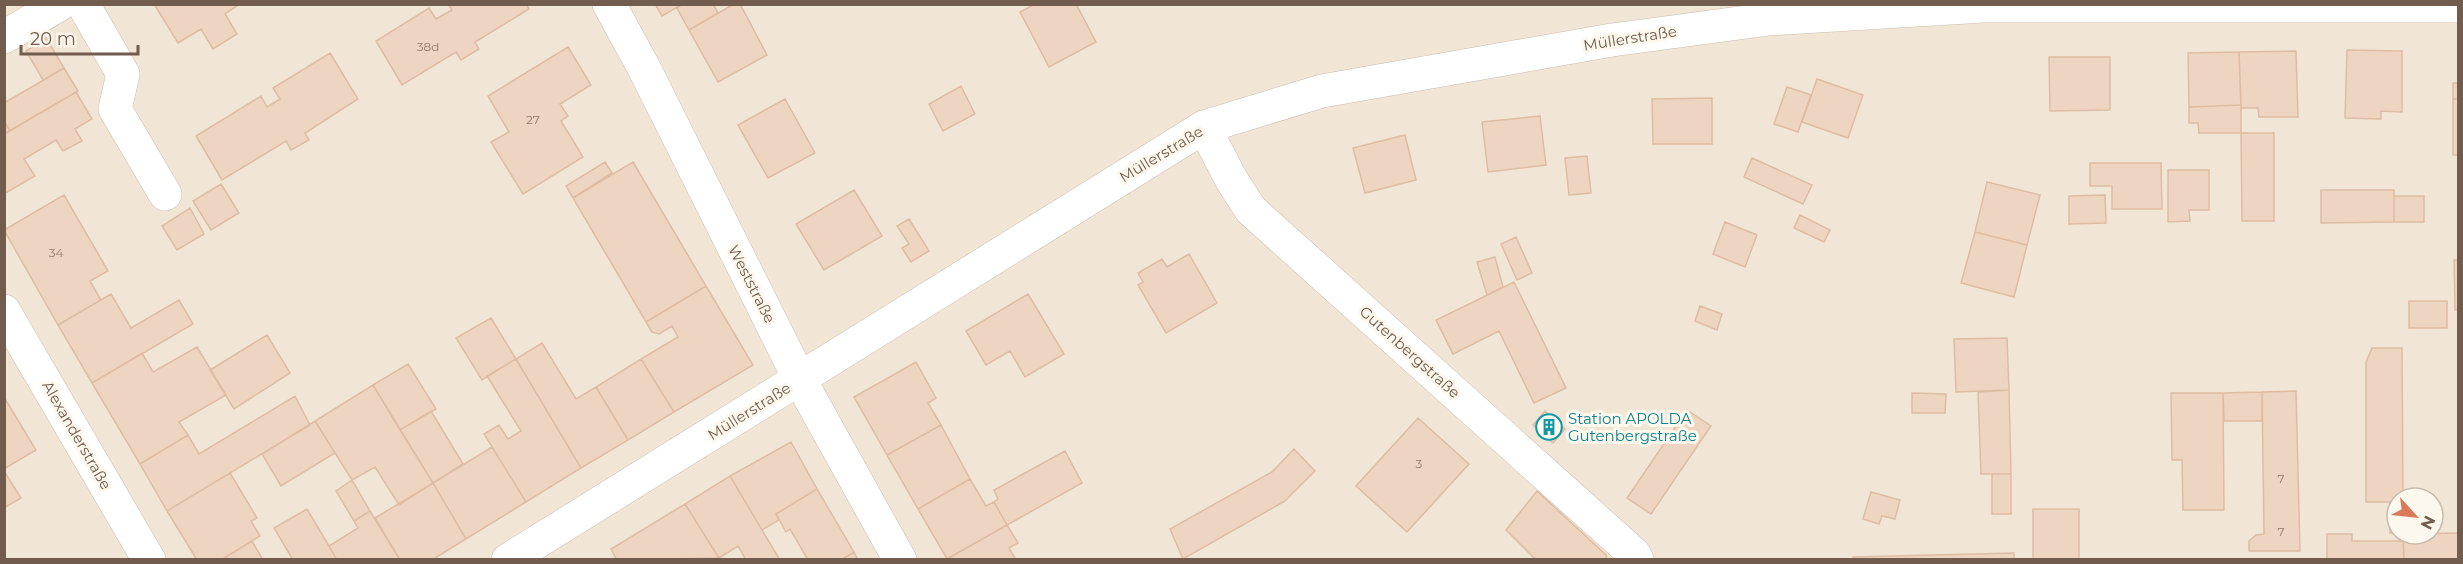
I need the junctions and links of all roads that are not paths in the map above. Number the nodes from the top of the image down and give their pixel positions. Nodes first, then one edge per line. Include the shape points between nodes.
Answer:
1 (60, 4) edge
2 (83, 4) edge
3 (609, 4) edge
4 (1983, 5) edge
5 (2458, 6) edge
6 (4, 37) edge
7 (1204, 127) junction
8 (165, 194) dead end
9 (4, 311) edge
10 (800, 380) junction
11 (149, 560) edge
12 (508, 560) edge
13 (900, 560) edge
14 (1637, 560) edge

1 - 6 street
2 - 8 street via 123,74 115,109
3 - 10 street, Weststraße
4 - 5 street, Müllerstraße
4 - 7 street, Müllerstraße via 1769,19 1612,40 1322,91
7 - 10 street, Müllerstraße
7 - 14 street, Gutenbergstraße via 1251,210
9 - 11 street, Alexanderstraße
10 - 12 street, Müllerstraße
10 - 13 street, Weststraße

